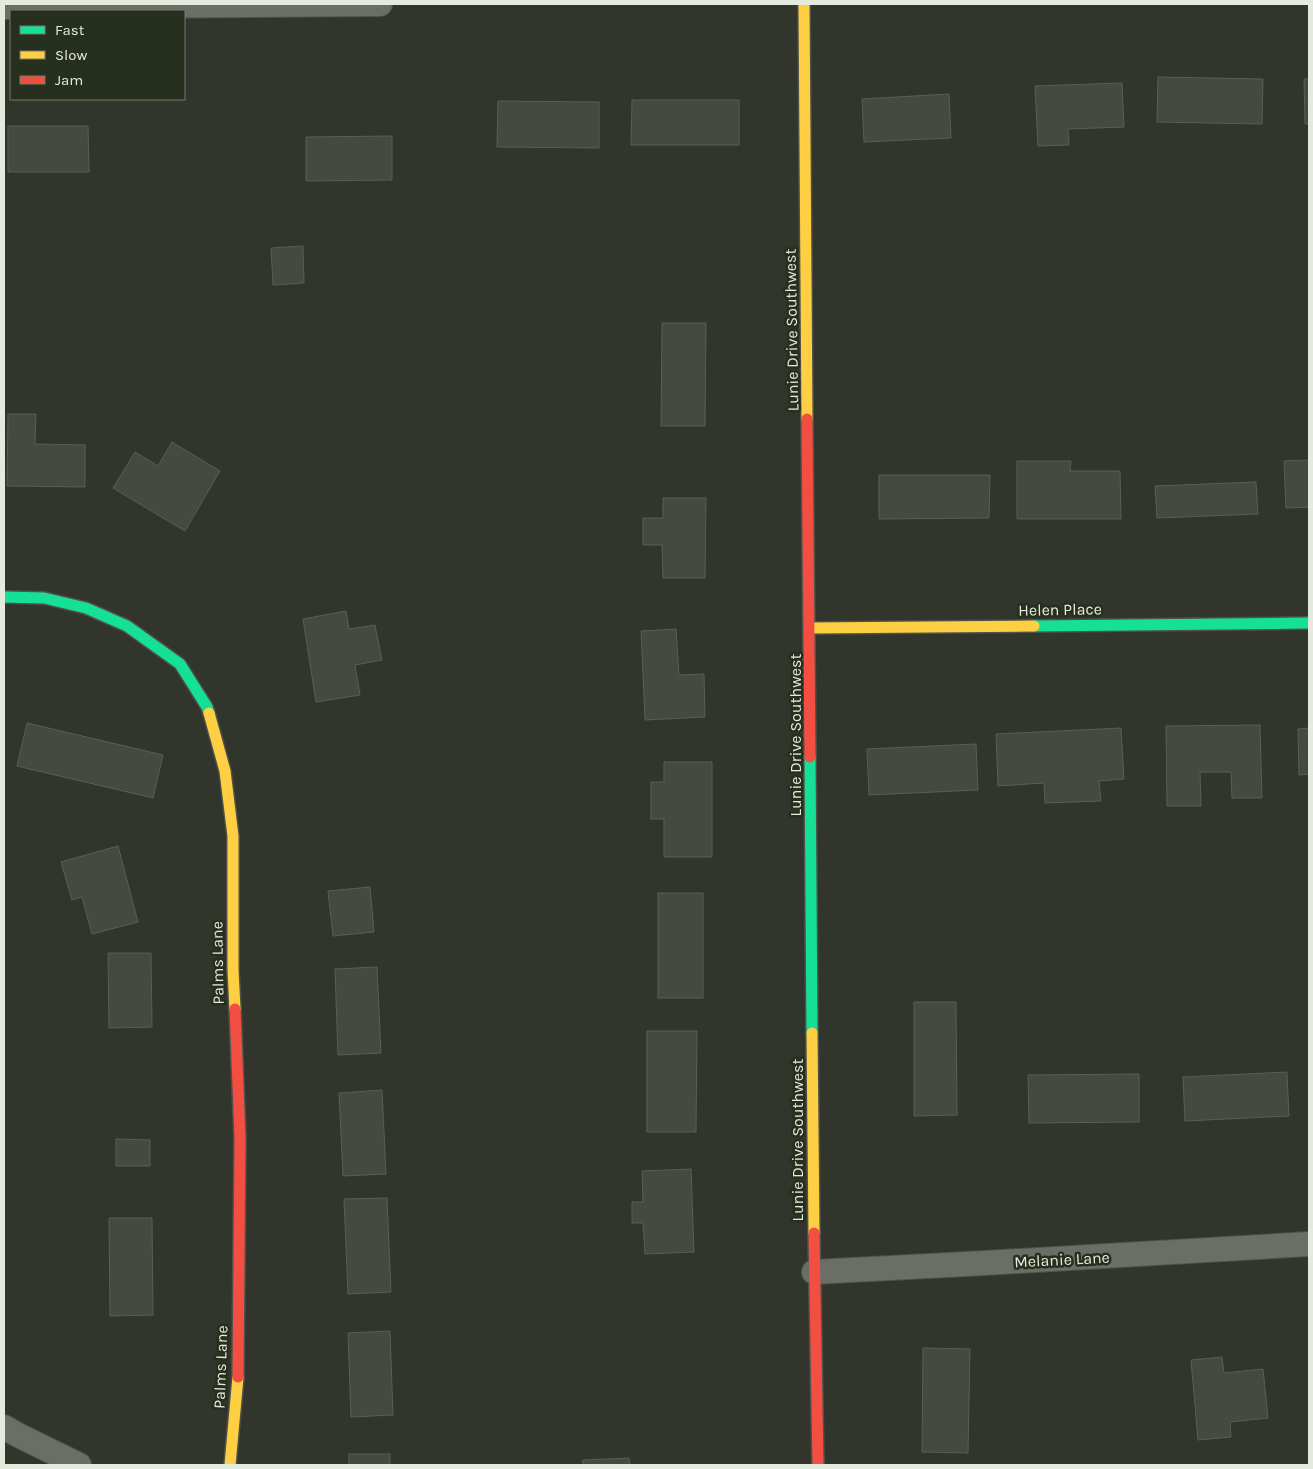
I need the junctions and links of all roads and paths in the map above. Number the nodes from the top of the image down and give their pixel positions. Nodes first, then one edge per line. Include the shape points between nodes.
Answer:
1 (362, 4) edge
2 (380, 4) edge
3 (804, 4) edge
4 (4, 7) edge
5 (4, 597) edge
6 (1309, 623) edge
7 (810, 628) junction
8 (1309, 1244) edge
9 (814, 1272) junction
10 (4, 1427) edge
11 (79, 1465) edge
12 (230, 1465) edge
13 (818, 1465) edge

1 - 2 street
1 - 4 street
3 - 7 street, Lunie Drive Southwest
5 - 12 street, Palms Lane via 44,598 86,608 127,626 180,664 207,707 225,771 233,836 233,970 240,1138 238,1385
6 - 7 street, Helen Place
7 - 9 street, Lunie Drive Southwest
8 - 9 street, Melanie Lane
9 - 13 street, Lunie Drive Southwest
10 - 11 street

